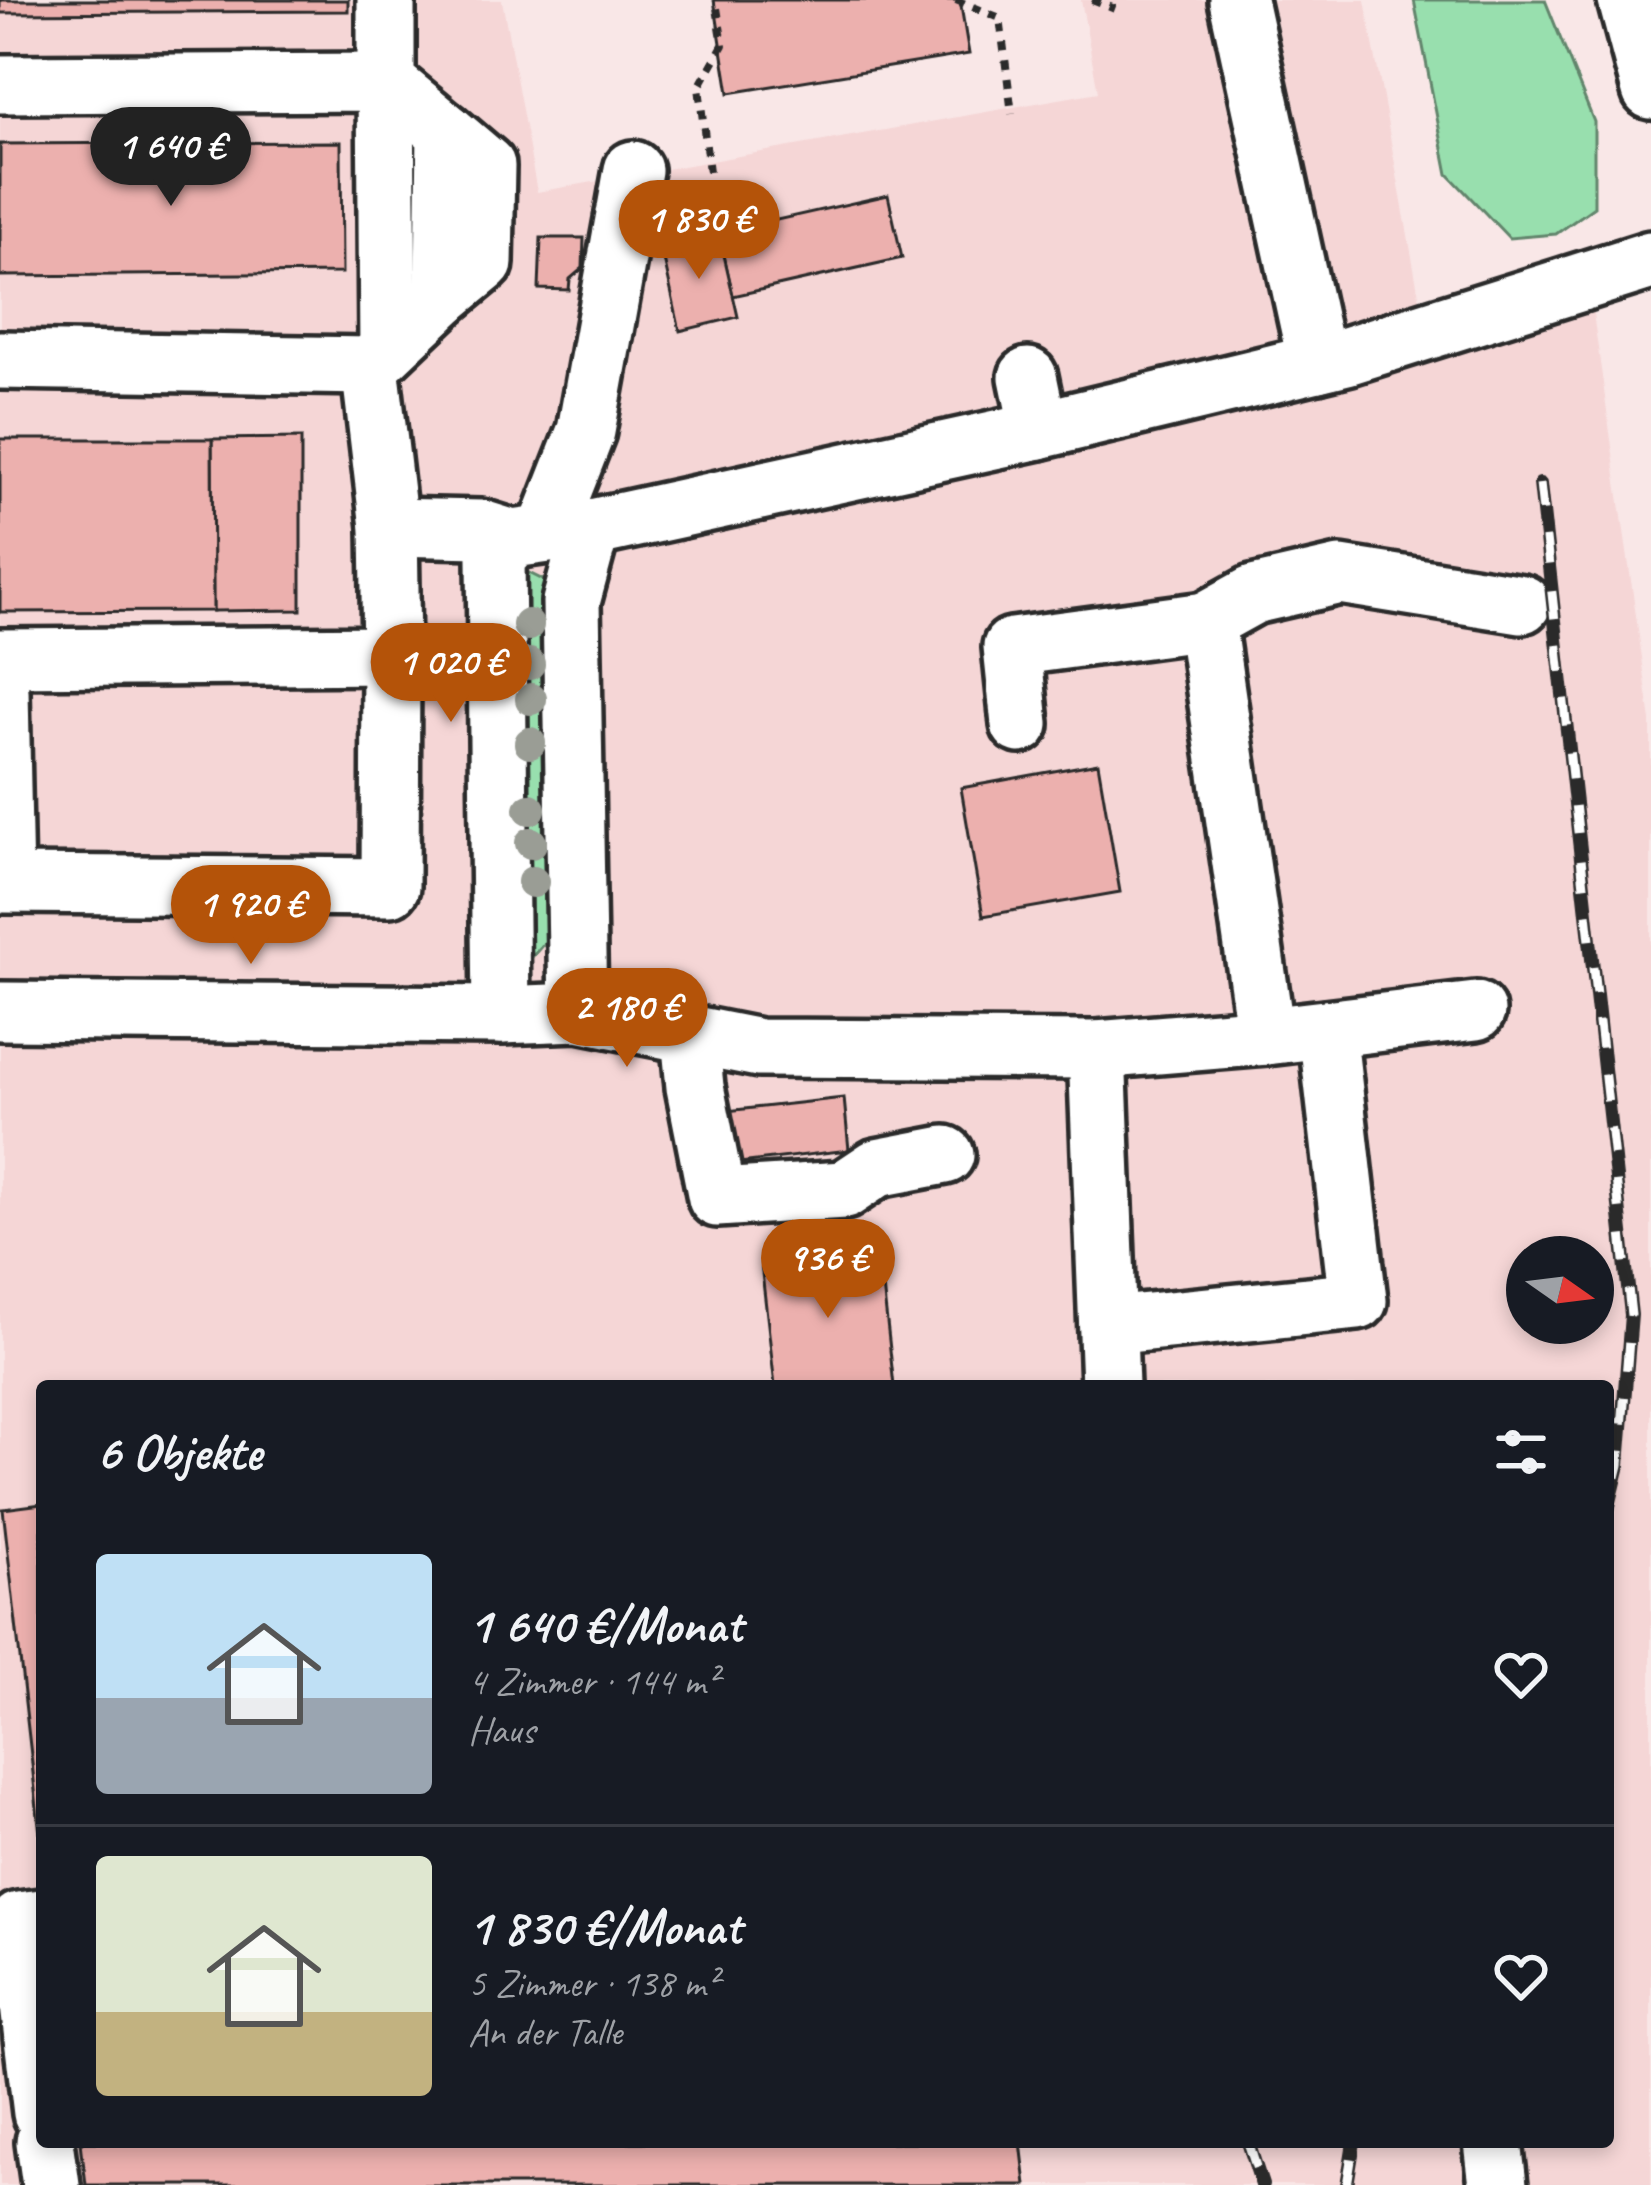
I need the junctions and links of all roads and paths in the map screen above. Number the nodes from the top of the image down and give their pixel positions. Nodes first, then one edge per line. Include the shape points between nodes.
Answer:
1 (386, 0) edge
2 (956, 0) edge
3 (1092, 0) edge
4 (1238, 0) edge
5 (1628, 0) edge
6 (717, 8) dead end
7 (1115, 9) dead end
8 (0, 84) edge
9 (1651, 90) edge
10 (386, 108) junction
11 (1012, 114) dead end
12 (633, 170) dead end
13 (710, 172) dead end
14 (1651, 260) edge
15 (379, 357) junction
16 (0, 360) edge
17 (1317, 363) junction
18 (388, 527) junction
19 (550, 534) junction
20 (1522, 604) dead end
21 (1206, 621) junction
22 (391, 655) junction
23 (0, 658) edge
24 (0, 691) edge
25 (1020, 724) dead end
26 (0, 1011) edge
27 (1477, 1011) dead end
28 (578, 1012) junction
29 (501, 1015) junction
30 (1327, 1029) junction
31 (690, 1036) junction
32 (1266, 1036) junction
33 (1096, 1050) junction
34 (945, 1155) dead end
35 (1108, 1326) junction
36 (1110, 1380) edge
37 (36, 1919) edge
38 (36, 2063) edge
39 (47, 2148) edge
40 (1494, 2148) edge
41 (51, 2185) edge
42 (1498, 2185) edge

1 - 10 street
2 - 11 path via 1000,18
3 - 7 path
4 - 17 street
5 - 9 street
6 - 13 path via 723,45 699,87
8 - 10 street
10 - 15 street via 387,287
10 - 15 street via 446,132 444,296
12 - 19 street via 586,431
14 - 17 street
15 - 16 street
15 - 18 street
17 - 19 street via 1033,404
18 - 19 street
18 - 22 street
19 - 28 street via 571,602
19 - 29 street via 496,558
20 - 21 street via 1340,575 1253,595
21 - 25 street via 1012,647
21 - 32 street
22 - 23 street
22 - 24 street via 390,887 4,884
26 - 29 street
27 - 30 street
28 - 29 street
28 - 31 street
30 - 32 street
30 - 35 street via 1358,1300
31 - 33 street via 759,1048
31 - 34 street via 717,1198 844,1190 877,1168
32 - 33 street
33 - 35 street
35 - 36 street
37 - 38 street via 19,1922
39 - 41 street
40 - 42 street

